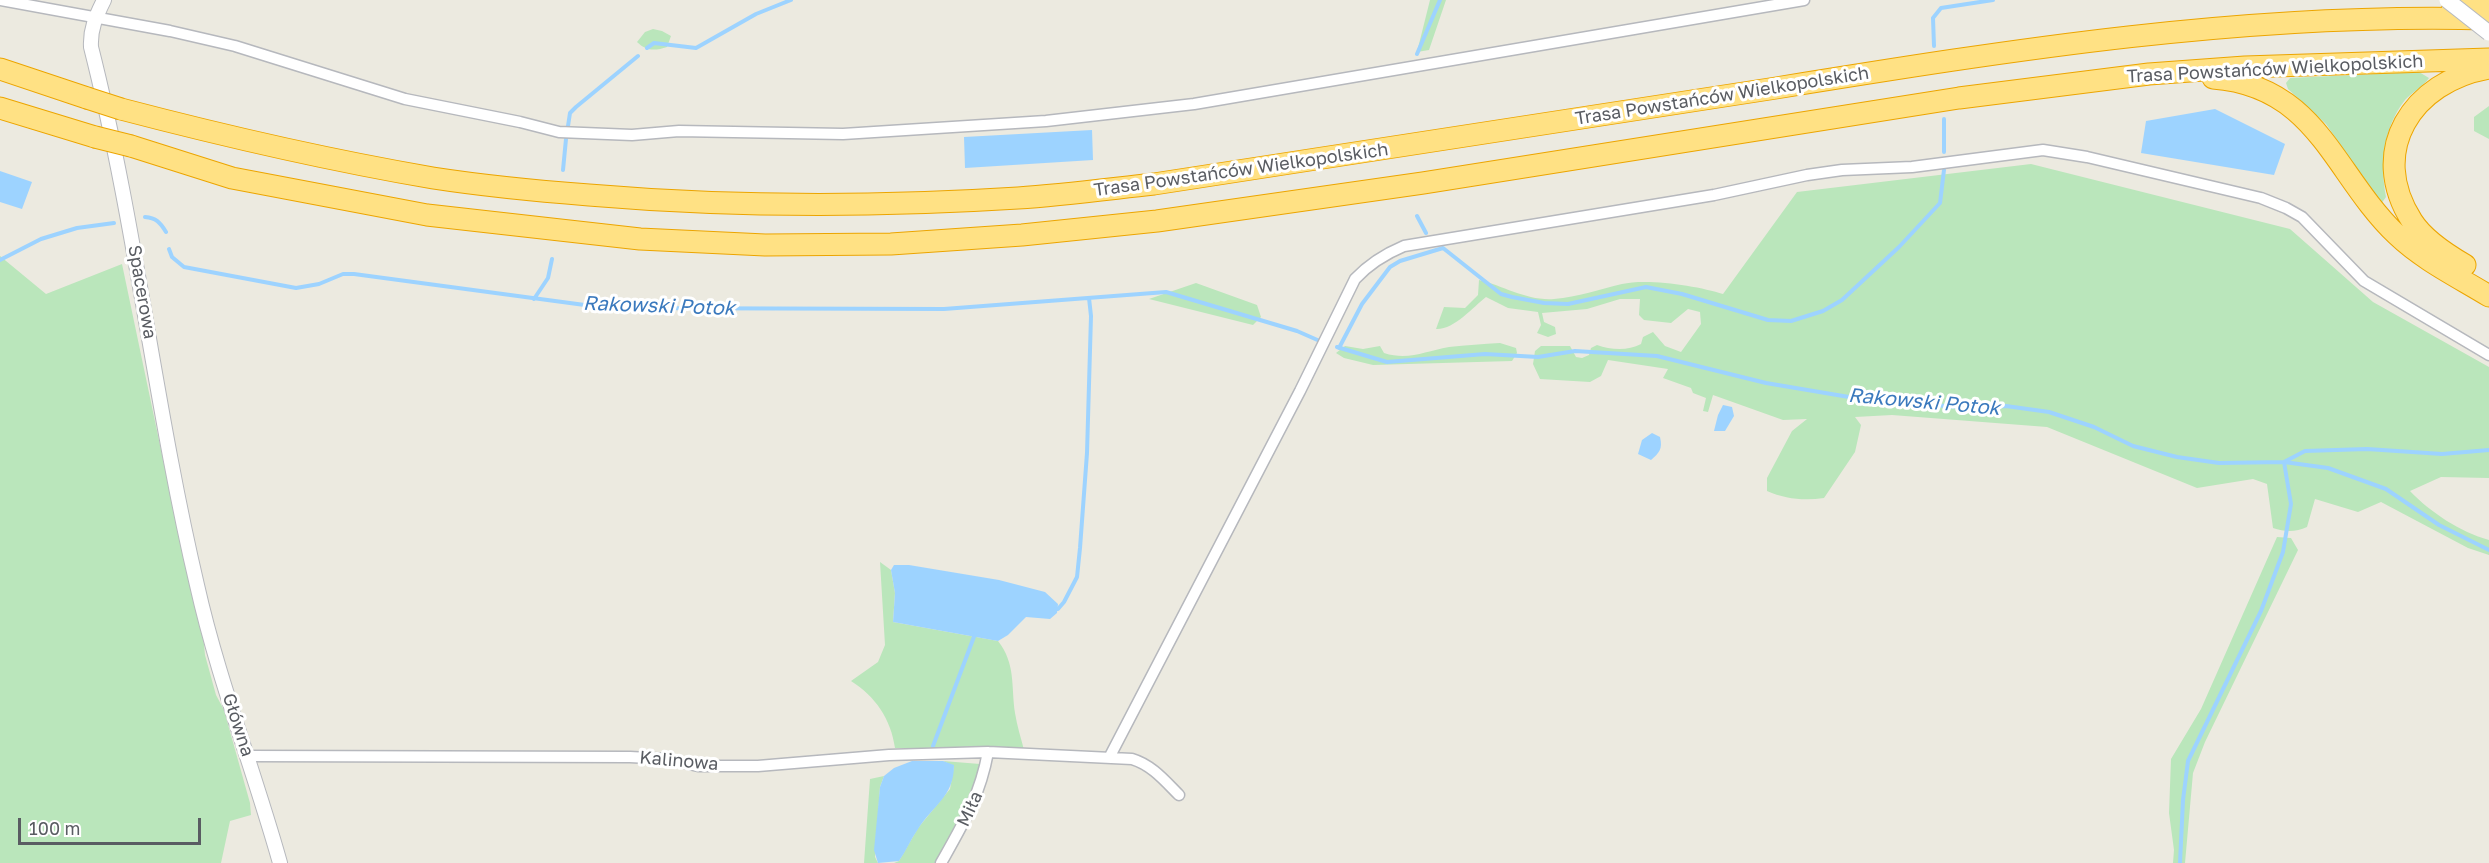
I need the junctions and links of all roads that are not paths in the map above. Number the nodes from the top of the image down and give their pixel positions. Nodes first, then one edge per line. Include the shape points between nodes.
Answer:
1 (0, 0) edge
2 (104, 0) edge
3 (1804, 0) edge
4 (2447, 0) edge
5 (2489, 0) edge
6 (2425, 17) junction
7 (95, 18) junction
8 (2489, 19) edge
9 (2489, 33) edge
10 (2489, 58) edge
11 (2489, 68) edge
12 (0, 69) edge
13 (2149, 74) junction
14 (0, 108) edge
15 (2489, 279) edge
16 (2489, 296) edge
17 (2489, 355) edge
18 (197, 586) joint
19 (988, 752) junction
20 (248, 756) junction
21 (1110, 758) junction
22 (1179, 795) dead end
23 (280, 863) edge
24 (941, 863) edge

1 - 7 street
2 - 7 street, Spacerowa
3 - 7 street via 1194,104 1046,121 843,134 559,132 405,99 235,46
4 - 9 main road, bridge
5 - 6 highway
6 - 8 highway, Trasa Powstańców Wielkopolskich
6 - 12 highway, Trasa Powstańców Wielkopolskich, bridge via 2206,28 1956,59 1154,184 1019,198 892,203 639,199 435,178 248,142 87,99
7 - 18 street, Spacerowa via 91,47 113,133
10 - 13 highway, Trasa Powstańców Wielkopolskich
11 - 15 highway via 2452,78 2431,91 2415,108 2403,127 2395,152 2395,179 2413,224 2445,252
13 - 14 highway, Trasa Powstańców Wielkopolskich, bridge via 1959,98 1423,183 1157,220 891,244 640,239 427,215 232,177
13 - 16 highway via 2225,79 2251,85 2296,110 2397,235
17 - 21 street via 2364,281 2317,230 2286,208 2261,198 2061,152 2033,151 1912,167 1842,170 1404,246 1387,253 1355,279
18 - 20 street, Główna
19 - 20 street, Kalinowa via 889,755 758,766 698,766 630,757
19 - 21 street, Kalinowa
19 - 24 street, Miła via 978,791
20 - 23 street, Główna
21 - 22 street, Kalinowa via 1143,762

